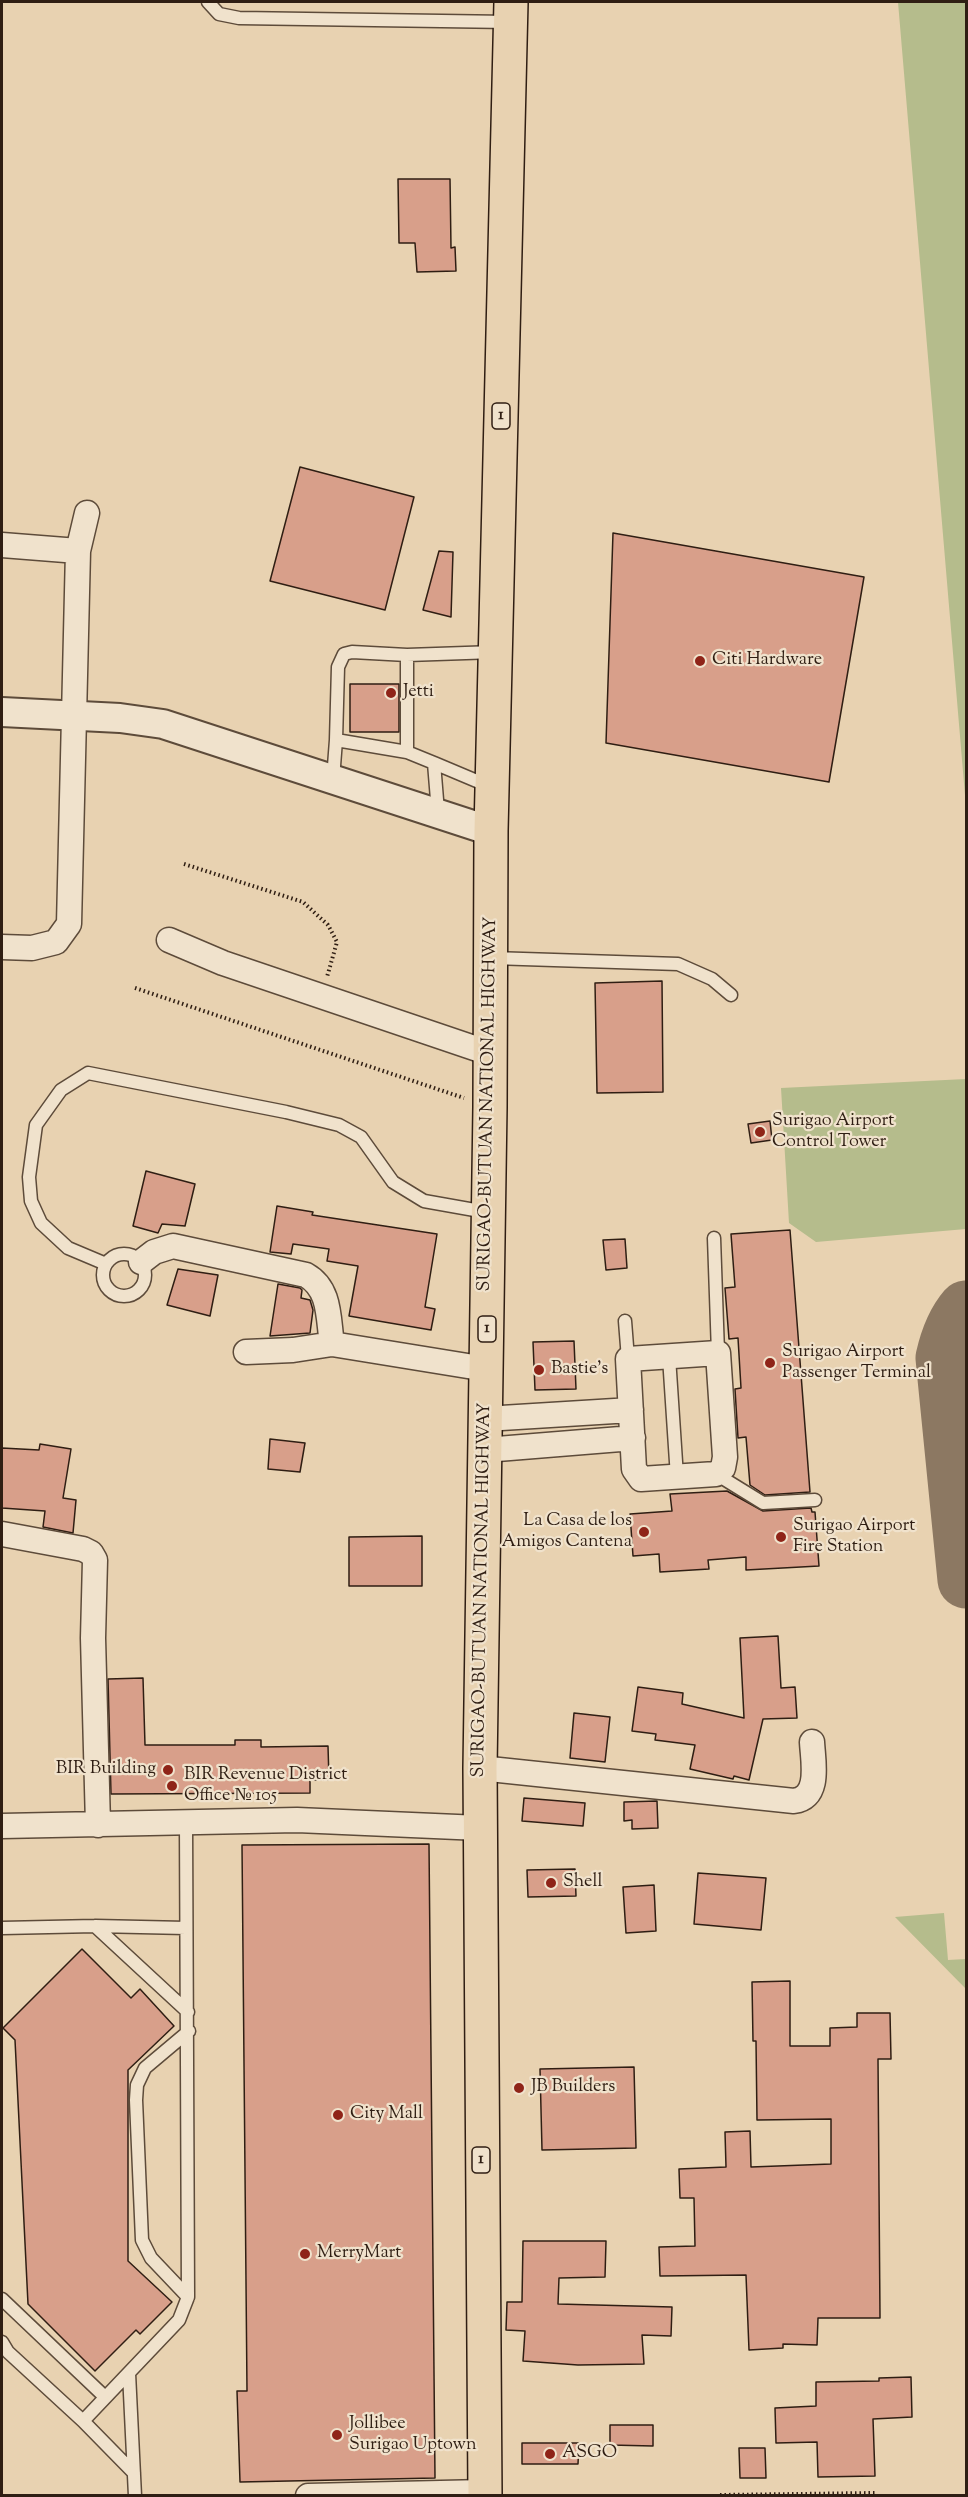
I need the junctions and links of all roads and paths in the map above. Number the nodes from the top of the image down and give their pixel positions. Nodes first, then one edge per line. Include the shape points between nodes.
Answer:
1 (208, 2) edge
2 (511, 12) edge
3 (87, 513) dead end
4 (2, 545) edge
5 (78, 551) junction
6 (496, 652) junction
7 (407, 655) junction
8 (2, 712) edge
9 (74, 715) junction
10 (336, 740) junction
11 (407, 753) junction
12 (434, 763) junction
13 (333, 779) junction
14 (493, 788) junction
15 (438, 812) junction
16 (491, 831) junction
17 (184, 864) dead end
18 (169, 940) dead end
19 (2, 946) edge
20 (491, 958) junction
21 (135, 988) dead end
22 (731, 995) dead end
23 (321, 998) junction
24 (489, 1053) junction
25 (490, 1107) junction
26 (488, 1212) junction
27 (714, 1238) dead end
28 (141, 1262) junction
29 (106, 1264) junction
30 (625, 1321) dead end
31 (332, 1344) junction
32 (246, 1352) dead end
33 (718, 1353) junction
34 (669, 1357) junction
35 (628, 1359) junction
36 (486, 1370) junction
37 (631, 1410) junction
38 (485, 1434) junction
39 (633, 1438) junction
40 (716, 1474) junction
41 (677, 1477) junction
42 (815, 1500) dead end
43 (2, 1534) edge
44 (812, 1742) dead end
45 (480, 1768) junction
46 (98, 1824) junction
47 (186, 1824) junction
48 (2, 1826) edge
49 (480, 1828) junction
50 (95, 1926) junction
51 (2, 1928) edge
52 (186, 1928) junction
53 (188, 2012) junction
54 (189, 2031) junction
55 (188, 2297) junction
56 (2, 2299) edge
57 (2, 2342) edge
58 (129, 2373) junction
59 (105, 2397) junction
60 (83, 2421) junction
61 (134, 2474) junction
62 (875, 2493) dead end
63 (485, 2494) edge
64 (720, 2495) edge
65 (135, 2496) edge
66 (308, 2496) edge

1 - 2 lane via 219,14 239,18
2 - 6 highway, SURIGAO-BUTUAN NATIONAL HIGHWAY / 1
3 - 5 street
4 - 5 street
5 - 9 street
6 - 7 lane
6 - 14 highway, SURIGAO-BUTUAN NATIONAL HIGHWAY / 1
7 - 10 lane via 344,654 338,667
7 - 11 lane
8 - 9 street
9 - 13 street via 163,724
9 - 19 street via 69,924 56,942 32,948
10 - 11 lane
10 - 13 lane
11 - 12 lane
12 - 14 lane
12 - 15 lane
13 - 15 street
14 - 16 highway, SURIGAO-BUTUAN NATIONAL HIGHWAY / 1
15 - 16 street
16 - 20 highway, SURIGAO-BUTUAN NATIONAL HIGHWAY / 1
17 - 23 path via 303,902 328,924 337,942
18 - 23 street
20 - 22 lane via 678,963 712,979
20 - 24 highway, SURIGAO-BUTUAN NATIONAL HIGHWAY / 1
21 - 25 path
23 - 24 street
24 - 25 highway, SURIGAO-BUTUAN NATIONAL HIGHWAY / 1
25 - 26 highway, SURIGAO-BUTUAN NATIONAL HIGHWAY / 1
26 - 29 lane via 424,1201 393,1182 361,1137 339,1125 88,1073 61,1090 36,1125 29,1177 31,1201 41,1223 68,1248
26 - 36 highway, SURIGAO-BUTUAN NATIONAL HIGHWAY / 1
27 - 33 lane
28 - 29 lane via 123,1254
28 - 29 lane via 144,1282 129,1296 115,1294 105,1284
28 - 31 street via 154,1252 173,1246 306,1275 322,1287 326,1297
30 - 35 lane
31 - 32 street
31 - 36 street
33 - 34 street
33 - 40 street via 725,1457 723,1468
34 - 35 street
34 - 41 lane
35 - 37 street
36 - 38 highway, SURIGAO-BUTUAN NATIONAL HIGHWAY / 1
37 - 38 street
37 - 39 street
38 - 39 street
38 - 45 highway, SURIGAO-BUTUAN NATIONAL HIGHWAY / 1
39 - 41 street via 634,1469 640,1479
40 - 41 street
40 - 42 lane via 763,1503
43 - 46 street via 83,1549 95,1560
44 - 45 street via 811,1791 794,1801
45 - 49 highway, SURIGAO-BUTUAN NATIONAL HIGHWAY / 1
46 - 47 street
46 - 48 street
47 - 49 street via 297,1820
47 - 52 lane
49 - 63 highway, SURIGAO-BUTUAN NATIONAL HIGHWAY / 1
50 - 51 lane
50 - 52 lane
50 - 53 lane
52 - 53 lane
53 - 54 lane
54 - 55 lane
54 - 55 lane via 145,2068 137,2085 136,2100 142,2240 151,2258
55 - 58 lane via 179,2320
56 - 59 lane
57 - 60 lane
58 - 59 lane
58 - 61 lane
59 - 60 lane
60 - 61 lane
61 - 65 lane
62 - 64 path
63 - 66 street

